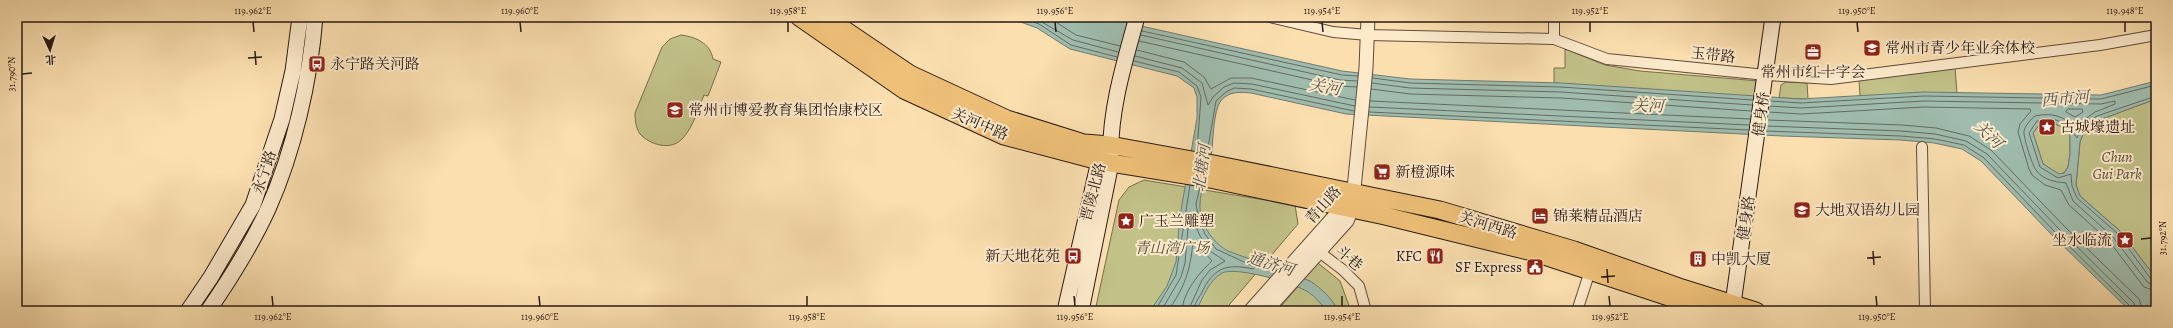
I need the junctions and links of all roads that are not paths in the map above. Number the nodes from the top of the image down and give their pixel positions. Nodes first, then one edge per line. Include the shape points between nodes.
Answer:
1 (300, 17) edge
2 (315, 17) edge
3 (799, 17) edge
4 (826, 17) edge
5 (1270, 17) edge
6 (1368, 17) edge
7 (1554, 17) edge
8 (1773, 17) edge
9 (1783, 17) edge
10 (1136, 18) edge
11 (1368, 35) junction
12 (2156, 35) edge
13 (1554, 39) junction
14 (1770, 78) junction
15 (1110, 145) junction
16 (1922, 147) dead end
17 (1761, 148) joint
18 (1105, 162) junction
19 (1185, 167) junction
20 (1349, 203) junction
21 (1085, 223) junction
22 (1318, 251) junction
23 (1297, 267) junction
24 (1590, 271) junction
25 (1281, 285) junction
26 (1741, 309) edge
27 (188, 311) edge
28 (208, 311) edge
29 (1056, 311) edge
30 (1065, 311) edge
31 (1081, 311) edge
32 (1250, 311) edge
33 (1266, 311) edge
34 (1366, 311) edge
35 (1577, 311) edge
36 (1711, 311) edge
37 (1925, 311) edge

1 - 27 main road, 永宁路 via 293,71 282,119 253,205
2 - 28 main road, 永宁路 via 308,68 290,147 268,208 227,283
3 - 18 main road, 关河中路 via 904,90 1004,136
4 - 15 main road, 关河中路 via 910,74 997,116 1084,143
5 - 11 street, 玉带路 via 1333,32
6 - 11 street
7 - 13 street
8 - 14 main road
9 - 14 main road
10 - 15 main road, 晋陵北路 via 1123,66
11 - 13 street, 玉带路
11 - 20 street via 1361,129
12 - 14 street, 玉带路 via 2100,46 1831,79
13 - 14 street, 玉带路 via 1606,59
14 - 17 main road, 健身桥
15 - 18 main road, 晋陵北路
15 - 19 main road, 关河中路
16 - 37 street
17 - 26 main road, 健身路
18 - 19 main road, 关河中路
18 - 21 main road, 晋陵北路
18 - 31 main road, 晋陵北路
19 - 20 main road, 关河西路
20 - 22 street, 青山路 via 1347,221
20 - 23 street, 青山路
20 - 24 main road, 关河西路 via 1532,252
20 - 26 main road, 关河西路 via 1440,210 1574,250
21 - 29 main road via 1070,251
21 - 30 main road, 晋陵北路
22 - 23 street, 青山路
22 - 34 street, 斗巷 via 1343,270 1358,286
23 - 25 street, 青山路
24 - 35 street
24 - 36 main road, 关河西路
25 - 32 street, 青山路
25 - 33 street, 青山路

